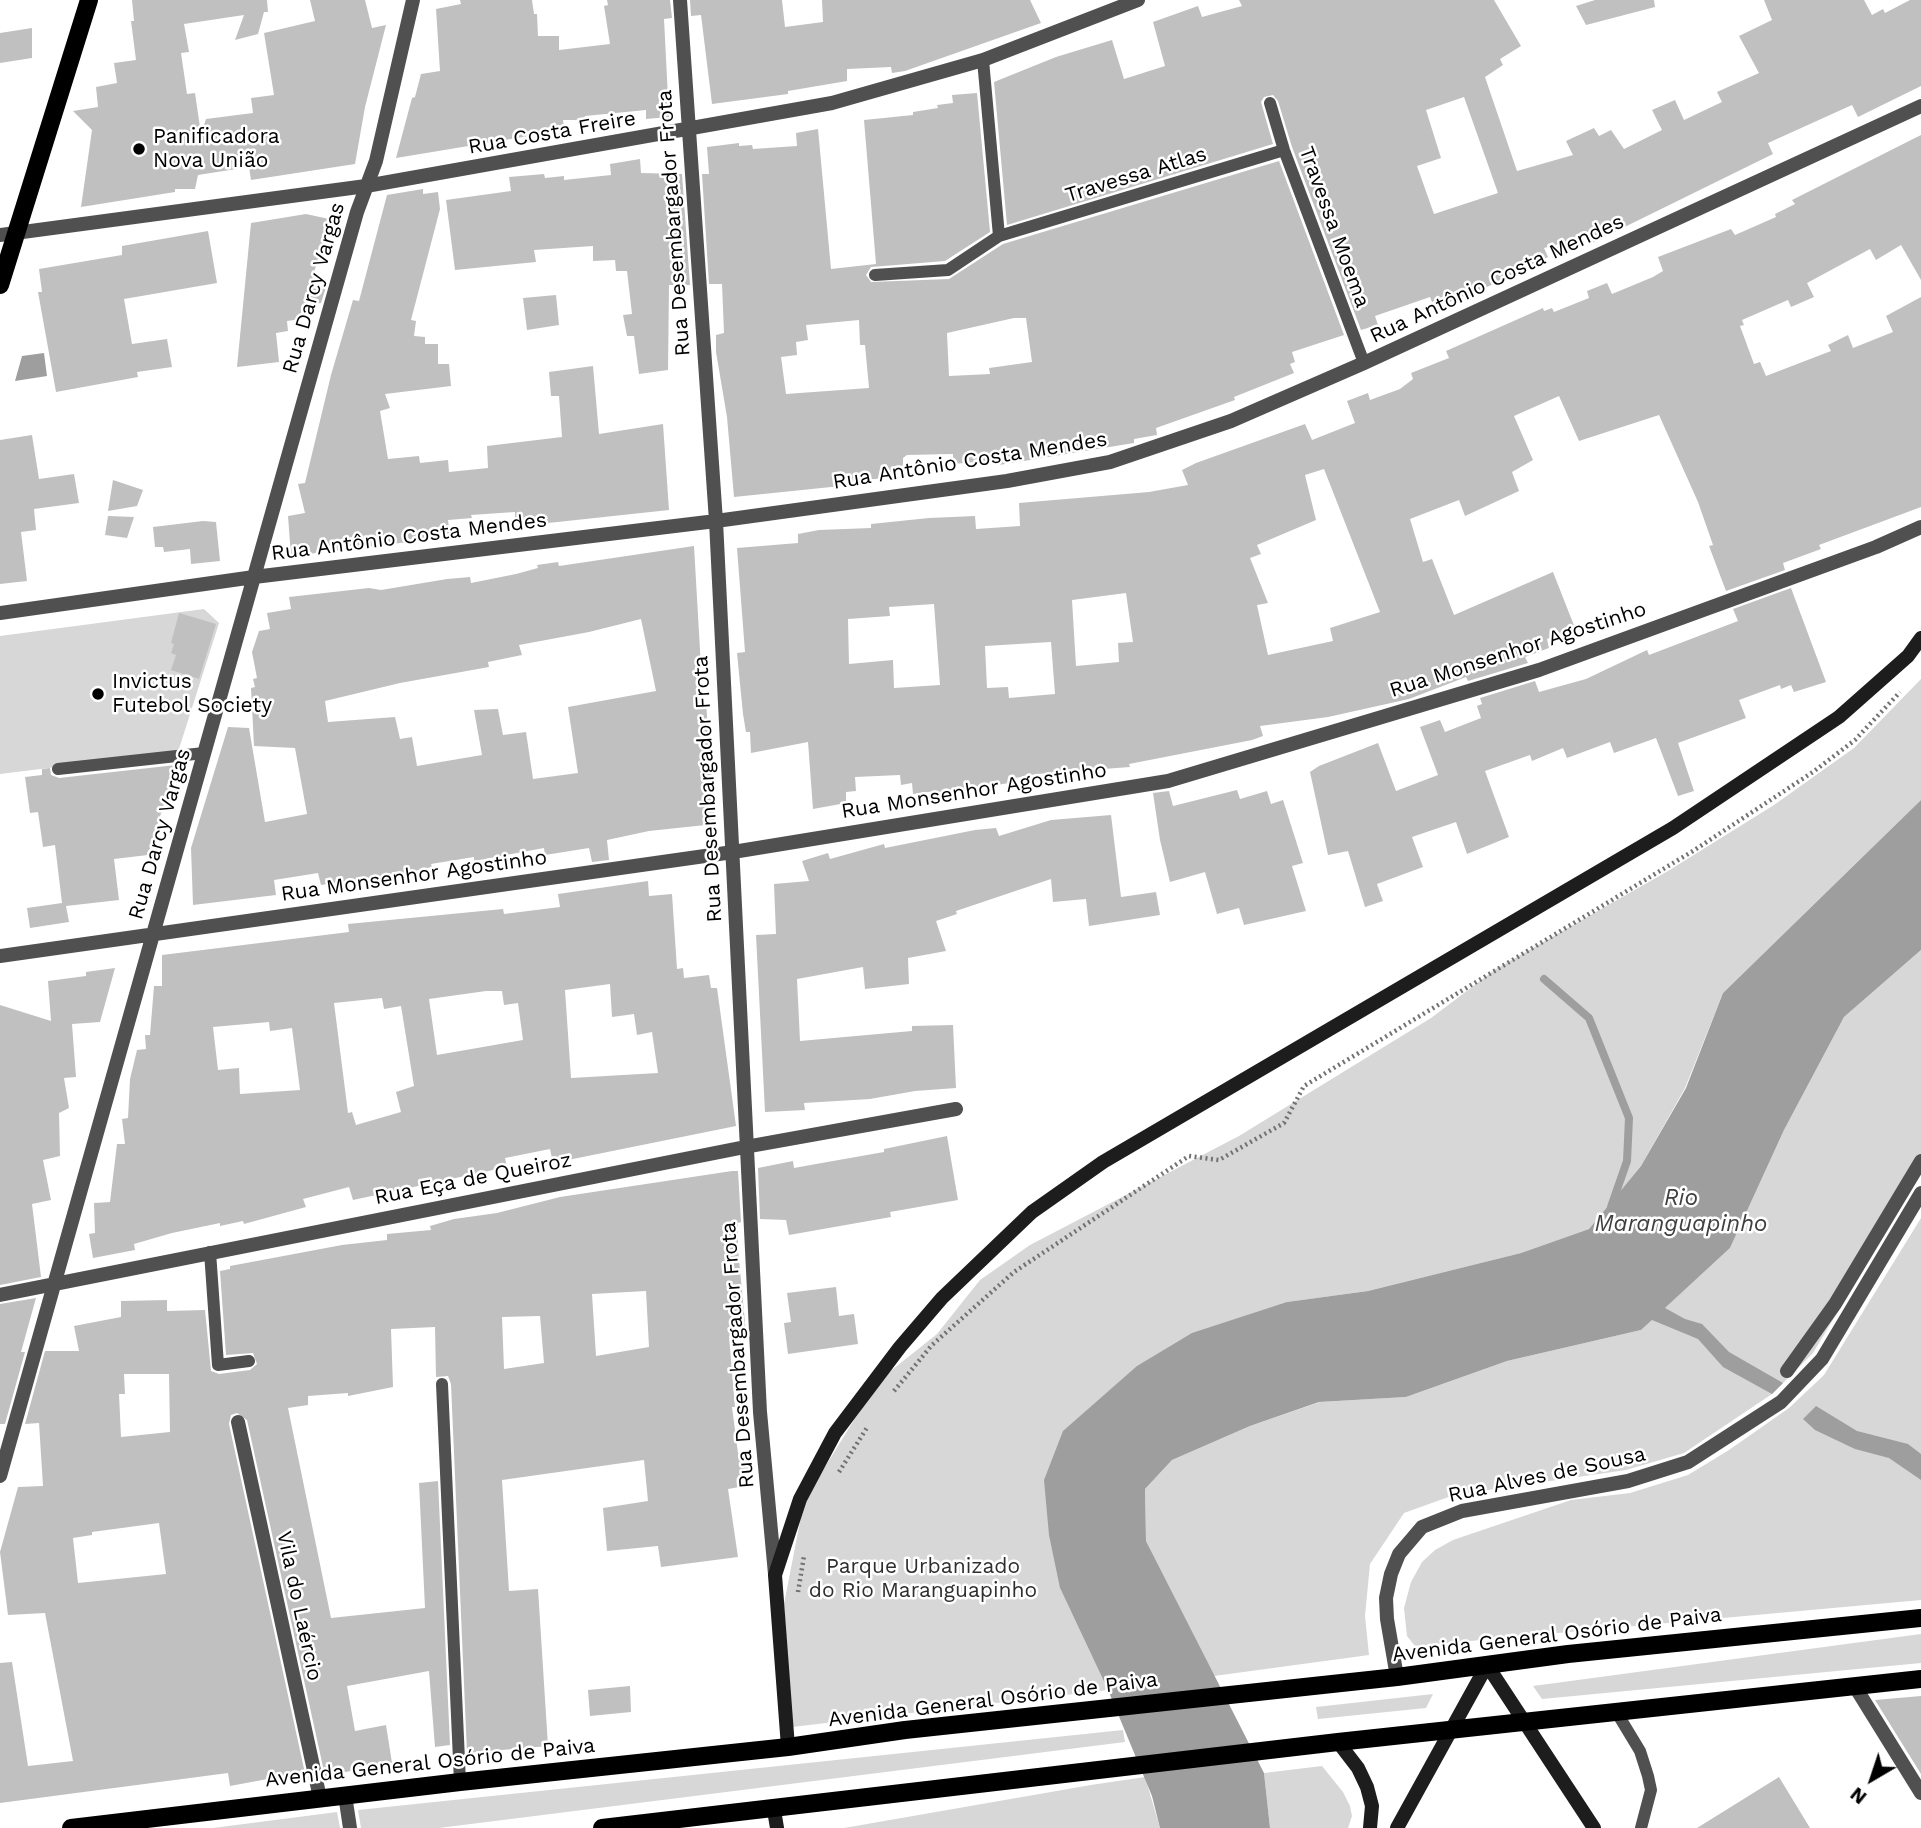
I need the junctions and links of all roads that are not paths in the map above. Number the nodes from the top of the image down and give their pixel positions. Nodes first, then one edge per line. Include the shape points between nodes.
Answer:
1 (89, 0) edge
2 (413, 0) edge
3 (680, 0) edge
4 (1138, 0) edge
5 (983, 60) junction
6 (1270, 103) dead end
7 (1921, 106) edge
8 (689, 130) junction
9 (1284, 150) junction
10 (366, 186) junction
11 (8, 234) edge
12 (999, 236) junction
13 (875, 275) dead end
14 (0, 285) edge
15 (1364, 363) junction
16 (716, 521) junction
17 (1921, 527) edge
18 (254, 578) junction
19 (0, 613) edge
20 (1921, 638) edge
21 (204, 753) junction
22 (58, 769) dead end
23 (733, 852) junction
24 (153, 934) junction
25 (0, 956) edge
26 (956, 1109) dead end
27 (745, 1147) junction
28 (1921, 1161) edge
29 (1921, 1192) edge
30 (210, 1252) junction
31 (55, 1286) junction
32 (0, 1295) edge
33 (248, 1361) dead end
34 (1787, 1371) dead end
35 (442, 1384) dead end
36 (238, 1422) dead end
37 (0, 1476) edge
38 (775, 1575) junction
39 (1921, 1618) edge
40 (1486, 1665) junction
41 (1398, 1677) junction
42 (1921, 1679) edge
43 (1854, 1685) junction
44 (1617, 1713) junction
45 (1527, 1723) junction
46 (1450, 1730) junction
47 (1338, 1742) junction
48 (788, 1747) junction
49 (460, 1782) junction
50 (1921, 1793) edge
51 (345, 1795) junction
52 (320, 1798) junction
53 (774, 1810) junction
54 (71, 1828) edge
55 (350, 1828) edge
56 (602, 1828) edge
57 (777, 1828) edge
58 (1370, 1828) edge
59 (1397, 1828) edge
60 (1594, 1828) edge
61 (1641, 1828) edge

1 - 11 main road
2 - 10 street, Rua Darcy Vargas via 376,161
3 - 8 street, Rua Desembargador Frota
4 - 5 street, Rua Costa Freire
5 - 8 street, Rua Costa Freire via 832,103
5 - 12 lane
6 - 9 lane, Travessa Moema
7 - 15 street, Rua Antônio Costa Mendes
8 - 10 street, Rua Costa Freire
8 - 16 street, Rua Desembargador Frota
9 - 12 lane, Travessa Atlas
9 - 15 lane, Travessa Moema
10 - 11 street, Rua Costa Freire
10 - 18 street, Rua Darcy Vargas
11 - 14 main road
12 - 13 lane, Travessa Atlas via 948,270
15 - 16 street, Rua Antônio Costa Mendes via 1231,421 1110,462 1007,481
16 - 18 street, Rua Antônio Costa Mendes
16 - 23 street, Rua Desembargador Frota
17 - 23 street, Rua Monsenhor Agostinho via 1539,670 1195,775
18 - 19 street, Rua Antônio Costa Mendes
18 - 21 street, Rua Darcy Vargas
20 - 38 main road via 1908,656 1839,717 1673,828 1168,1123 1032,1212 942,1298 835,1433 800,1499
21 - 22 lane
21 - 24 street, Rua Darcy Vargas
23 - 24 street, Rua Monsenhor Agostinho
23 - 27 street, Rua Desembargador Frota
24 - 25 street, Rua Monsenhor Agostinho
24 - 31 street, Rua Darcy Vargas
26 - 27 street, Rua Eça de Queiroz
27 - 30 street, Rua Eça de Queiroz
27 - 38 street, Rua Desembargador Frota via 760,1412
28 - 34 street via 1835,1304
29 - 41 street, Rua Alves de Sousa via 1822,1359 1769,1410 1688,1462 1657,1473 1462,1511 1422,1527 1399,1554 1386,1598
30 - 31 street, Rua Eça de Queiroz
30 - 33 lane via 218,1365
31 - 32 street, Rua Eça de Queiroz
31 - 37 street, Rua Darcy Vargas
35 - 49 lane
36 - 52 street, Vila do Laércio
38 - 48 main road
39 - 40 main road, Avenida General Osório de Paiva
40 - 41 main road, Avenida General Osório de Paiva
40 - 45 main road
40 - 46 main road
41 - 48 main road, Avenida General Osório de Paiva via 905,1730
42 - 43 main road
43 - 44 main road
43 - 50 street
44 - 45 main road
44 - 61 lane via 1640,1751 1651,1790
45 - 46 main road
45 - 60 main road
46 - 47 main road
46 - 59 main road
47 - 53 main road
47 - 58 main road via 1367,1787 1372,1806
48 - 49 main road, Avenida General Osório de Paiva
49 - 51 main road, Avenida General Osório de Paiva
51 - 52 main road, Avenida General Osório de Paiva
51 - 55 street
52 - 54 main road, Avenida General Osório de Paiva
53 - 56 main road
53 - 57 main road

